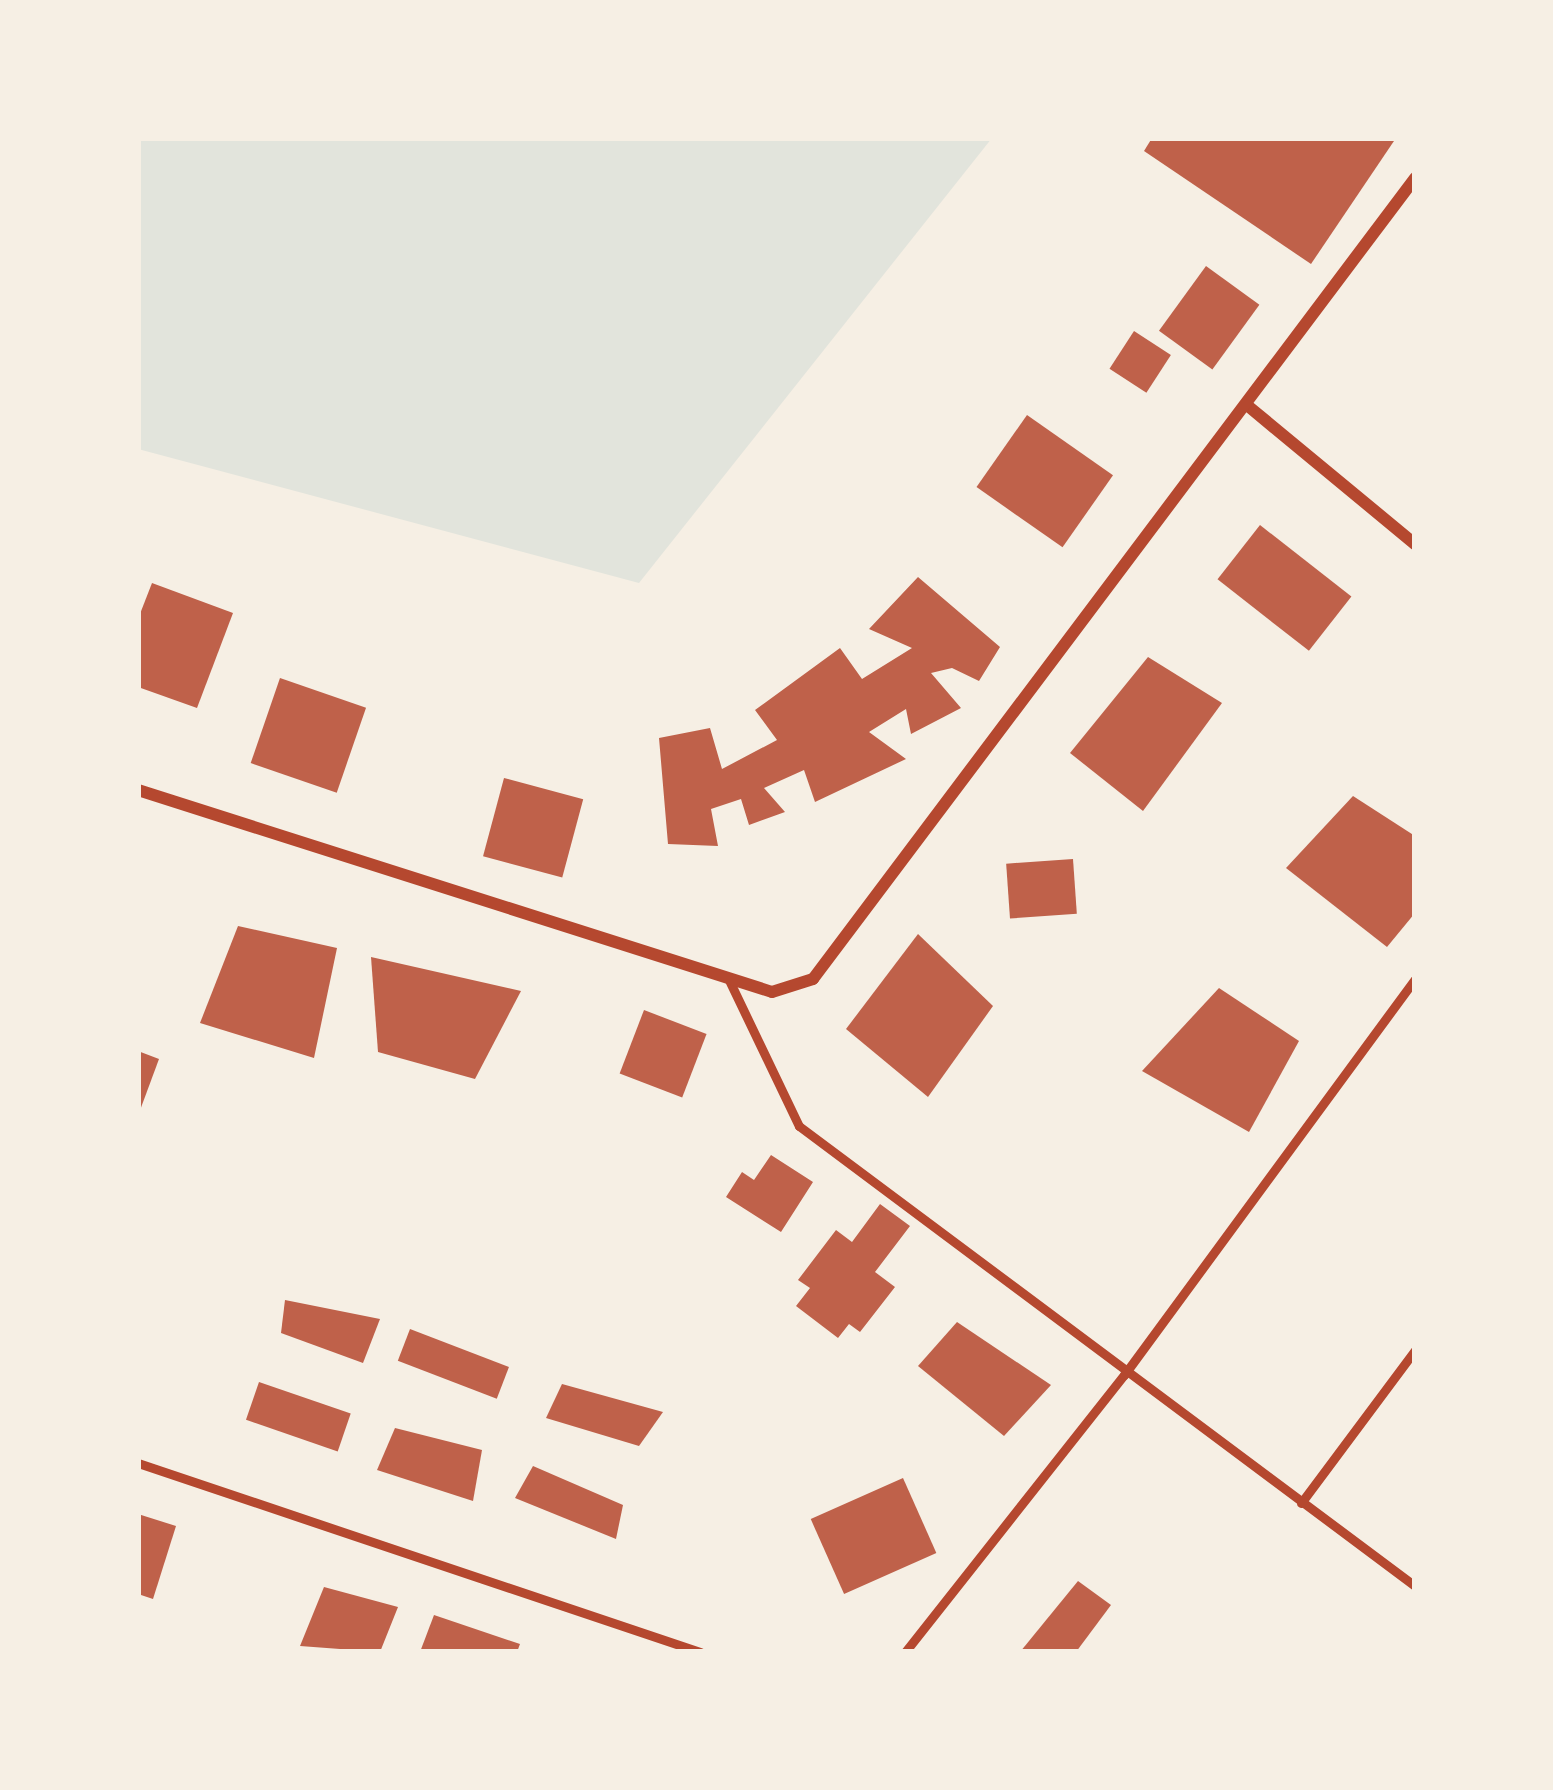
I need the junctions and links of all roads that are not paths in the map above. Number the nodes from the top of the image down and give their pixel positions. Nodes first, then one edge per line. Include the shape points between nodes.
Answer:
1 (1415, 178) edge
2 (1248, 406) junction
3 (1415, 544) edge
4 (138, 790) edge
5 (728, 978) junction
6 (1415, 979) edge
7 (1415, 1350) edge
8 (1124, 1375) junction
9 (138, 1463) edge
10 (1301, 1503) junction
11 (1415, 1586) edge
12 (700, 1652) edge
13 (905, 1652) edge

1 - 2 street
2 - 3 street
2 - 5 street via 841,950 813,979 772,992
4 - 5 street
5 - 8 lane via 799,1126
6 - 8 lane
7 - 10 lane
8 - 10 lane
8 - 13 lane
9 - 12 lane
10 - 11 lane

